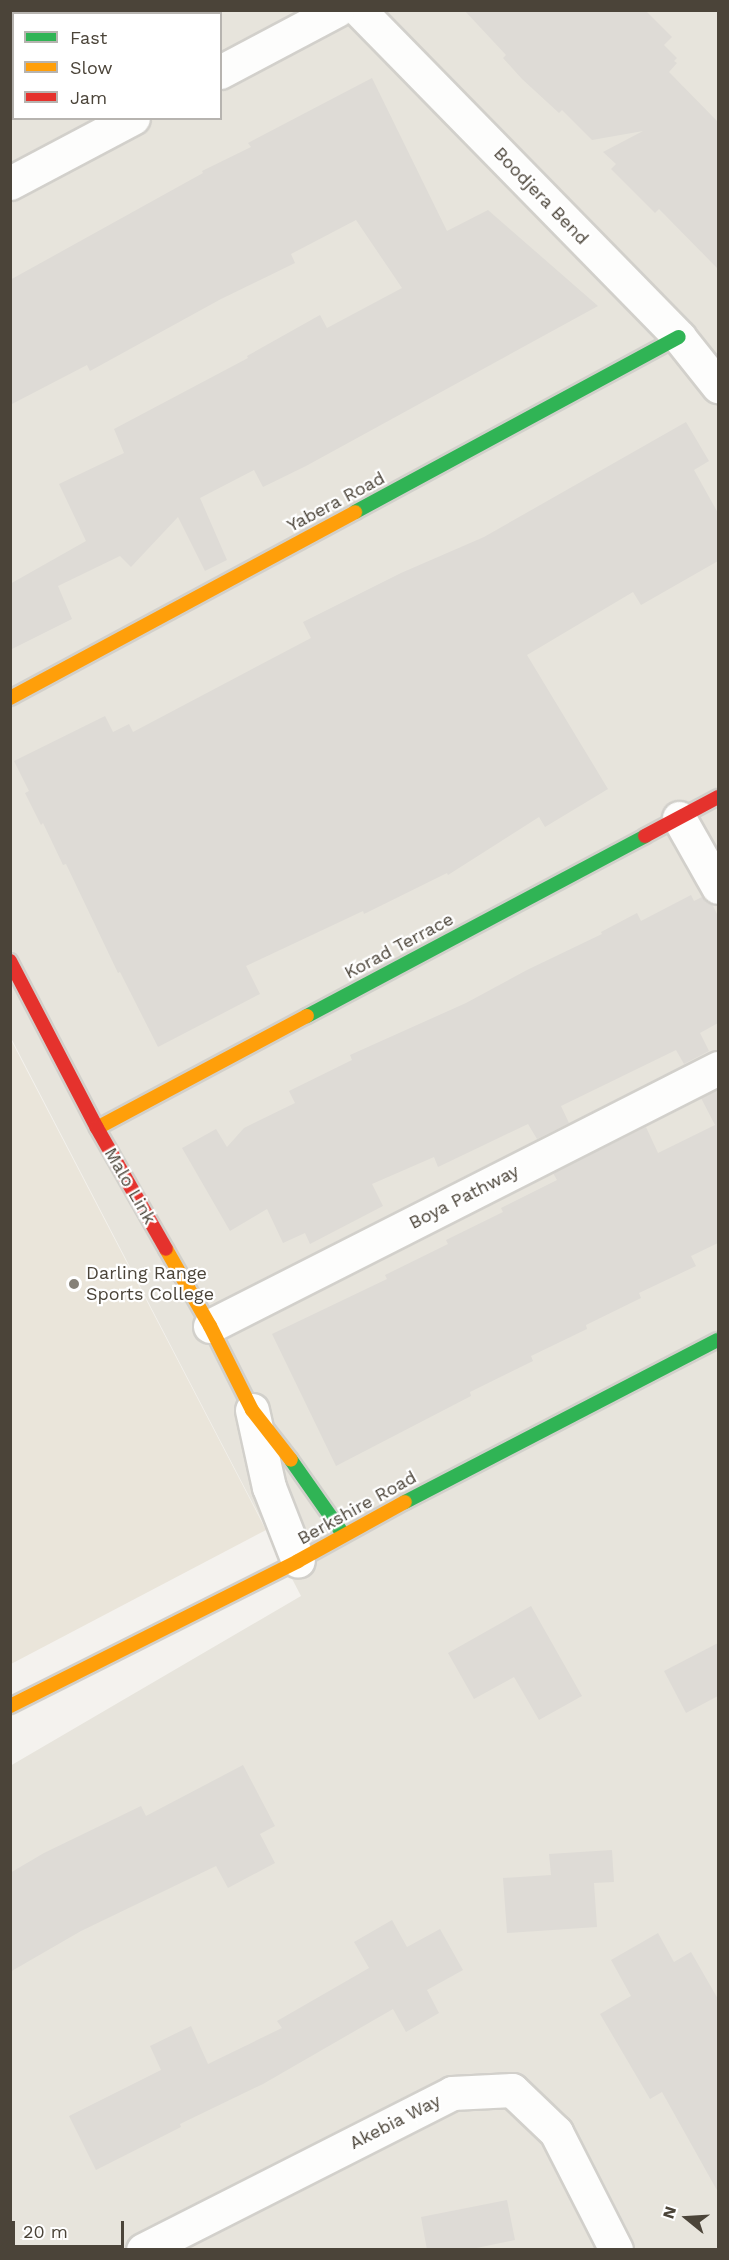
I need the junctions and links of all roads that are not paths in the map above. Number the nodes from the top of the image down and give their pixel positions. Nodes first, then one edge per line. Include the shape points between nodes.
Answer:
1 (337, 10) edge
2 (359, 10) edge
3 (222, 71) edge
4 (129, 120) edge
5 (10, 183) edge
6 (680, 338) junction
7 (718, 386) edge
8 (10, 698) edge
9 (718, 796) edge
10 (679, 818) junction
11 (718, 887) edge
12 (10, 961) edge
13 (718, 1068) edge
14 (97, 1128) junction
15 (210, 1326) junction
16 (718, 1342) edge
17 (252, 1410) junction
18 (343, 1534) junction
19 (298, 1561) junction
20 (10, 1706) edge
21 (143, 2250) edge
22 (616, 2250) edge

1 - 3 street
2 - 6 street, Boodjera Bend
4 - 5 street
6 - 7 street, Boodjera Bend
6 - 8 street, Yabera Road
9 - 10 street, Korad Terrace
10 - 11 street
10 - 14 street, Korad Terrace
12 - 14 street, Malo Link
13 - 15 street, Boya Pathway
14 - 15 street, Malo Link
15 - 17 street, Malo Link
16 - 18 street, Berkshire Road
17 - 18 street, Malo Link
17 - 19 street, Malo Link via 269,1487
18 - 19 street, Berkshire Road
19 - 20 street, Berkshire Road
21 - 22 street, Akebia Way via 452,2093 512,2090 556,2132

